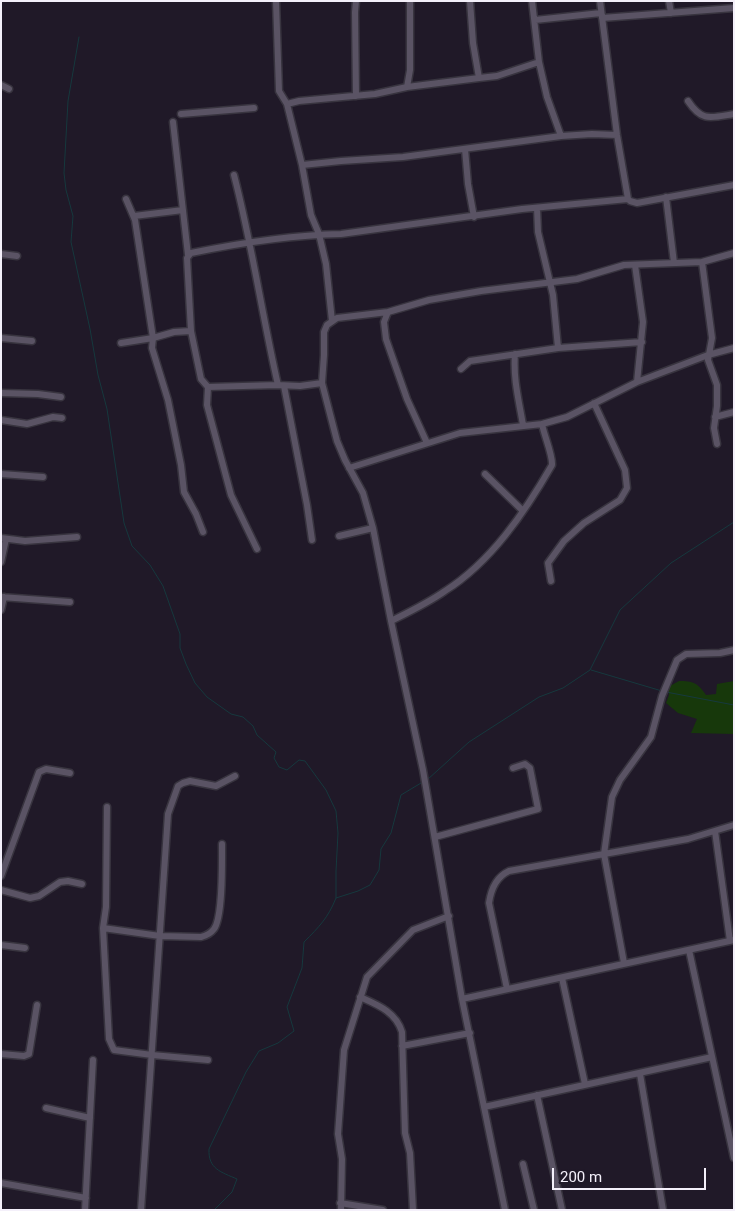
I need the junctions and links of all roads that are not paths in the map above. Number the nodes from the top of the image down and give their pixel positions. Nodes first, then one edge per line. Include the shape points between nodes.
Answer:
1 (276, 1) edge
2 (356, 1) edge
3 (410, 1) edge
4 (470, 1) edge
5 (532, 1) edge
6 (600, 1) edge
7 (669, 1) edge
8 (734, 8) edge
9 (671, 13) junction
10 (601, 16) junction
11 (535, 20) junction
12 (539, 62) junction
13 (479, 78) junction
14 (1, 85) edge
15 (407, 87) junction
16 (9, 89) dead end
17 (356, 96) junction
18 (688, 101) dead end
19 (287, 104) junction
20 (254, 108) dead end
21 (181, 114) dead end
22 (734, 114) edge
23 (174, 122) dead end
24 (617, 135) junction
25 (561, 136) junction
26 (465, 150) junction
27 (302, 165) junction
28 (234, 175) dead end
29 (734, 185) edge
30 (666, 197) junction
31 (628, 198) junction
32 (126, 199) dead end
33 (537, 208) junction
34 (183, 210) junction
35 (134, 216) junction
36 (474, 217) junction
37 (319, 234) junction
38 (250, 243) junction
39 (734, 253) edge
40 (1, 254) edge
41 (188, 255) junction
42 (17, 256) dead end
43 (702, 262) junction
44 (674, 263) junction
45 (635, 265) junction
46 (550, 282) junction
47 (388, 312) junction
48 (332, 321) junction
49 (191, 330) junction
50 (1, 338) edge
51 (153, 338) junction
52 (32, 341) dead end
53 (642, 342) junction
54 (121, 343) dead end
55 (558, 348) junction
56 (734, 348) edge
57 (515, 354) junction
58 (708, 355) junction
59 (461, 369) dead end
60 (636, 382) junction
61 (322, 383) junction
62 (281, 385) junction
63 (208, 387) junction
64 (1, 393) edge
65 (61, 397) dead end
66 (594, 402) junction
67 (734, 412) edge
68 (715, 417) junction
69 (62, 418) dead end
70 (1, 420) edge
71 (542, 424) junction
72 (523, 425) junction
73 (427, 443) junction
74 (717, 444) dead end
75 (349, 468) junction
76 (1, 474) edge
77 (485, 474) dead end
78 (43, 477) dead end
79 (523, 511) junction
80 (373, 528) junction
81 (203, 532) dead end
82 (340, 536) dead end
83 (76, 537) dead end
84 (3, 539) edge
85 (312, 540) dead end
86 (257, 549) dead end
87 (1, 562) edge
88 (551, 581) dead end
89 (2, 597) edge
90 (70, 602) dead end
91 (1, 610) edge
92 (391, 621) junction
93 (734, 650) edge
94 (514, 768) dead end
95 (70, 772) dead end
96 (235, 776) dead end
97 (107, 807) dead end
98 (734, 825) edge
99 (715, 831) junction
100 (435, 837) junction
101 (222, 844) dead end
102 (604, 854) junction
103 (1, 876) edge
104 (82, 884) dead end
105 (1, 890) edge
106 (449, 916) junction
107 (103, 928) junction
108 (160, 936) junction
109 (732, 941) edge
110 (1, 945) edge
111 (25, 948) dead end
112 (689, 950) junction
113 (624, 963) junction
114 (562, 978) junction
115 (507, 990) junction
116 (360, 996) junction
117 (462, 999) junction
118 (37, 1005) dead end
119 (470, 1033) junction
120 (402, 1046) junction
121 (1, 1054) edge
122 (152, 1056) junction
123 (712, 1057) junction
124 (93, 1060) dead end
125 (208, 1060) dead end
126 (640, 1074) junction
127 (585, 1084) junction
128 (537, 1094) junction
129 (484, 1107) junction
130 (46, 1108) dead end
131 (90, 1118) junction
132 (734, 1118) edge
133 (725, 1120) junction
134 (734, 1158) edge
135 (523, 1164) dead end
136 (1, 1183) edge
137 (86, 1198) junction
138 (341, 1206) edge
139 (86, 1210) edge
140 (142, 1210) edge
141 (382, 1210) edge
142 (413, 1210) edge
143 (505, 1210) edge
144 (534, 1210) edge
145 (562, 1210) edge
146 (663, 1210) edge

1 - 19 street via 279,91
2 - 17 street
3 - 15 street
4 - 13 street
5 - 11 street
6 - 10 street
7 - 9 street
8 - 9 street
9 - 10 street
10 - 11 street
10 - 24 street
11 - 12 street
12 - 13 street via 497,76
12 - 25 street
13 - 15 street
14 - 16 street
15 - 17 street
17 - 19 street
18 - 22 street via 695,112 703,116
19 - 27 street
20 - 21 street
23 - 34 street
24 - 25 street
24 - 31 street
25 - 26 street
26 - 27 street
26 - 36 street
27 - 37 street via 311,215
28 - 38 street
29 - 30 street
30 - 31 street via 637,203
30 - 44 street
31 - 33 street
32 - 35 street
33 - 36 street
33 - 46 street via 538,232
34 - 35 street
34 - 41 street
35 - 51 street
36 - 37 street
37 - 38 street
37 - 48 street
38 - 41 street
38 - 62 street via 262,314
39 - 43 street
40 - 42 street
41 - 49 street
43 - 44 street
43 - 58 street via 712,338
44 - 45 street
45 - 46 street
45 - 53 street via 643,322
46 - 47 street via 429,300
46 - 55 street
47 - 48 street
47 - 73 street via 384,322 386,339
48 - 61 street via 324,332
49 - 51 street
49 - 63 street via 201,379
50 - 52 street
51 - 54 street
51 - 81 street via 152,348 168,400 184,492
53 - 55 street
53 - 60 street
55 - 57 street
56 - 58 street
57 - 59 street via 470,361
57 - 72 street via 515,383
58 - 60 street
58 - 68 street via 717,385
60 - 66 street
61 - 62 street
61 - 75 street via 337,441
62 - 63 street
62 - 85 street
63 - 86 street via 207,405 231,495
64 - 65 street
66 - 71 street via 567,417
66 - 88 street via 625,470 627,488 620,500 584,523 564,541 548,563
67 - 68 street
68 - 74 street
69 - 70 street via 53,417 27,424
71 - 72 street
71 - 79 street via 552,465
72 - 73 street via 460,433
73 - 75 street
75 - 80 street via 363,493
76 - 78 street
77 - 79 street
79 - 92 street via 488,554 447,590
80 - 82 street
80 - 92 street
83 - 84 street via 24,541
84 - 87 street
89 - 90 street
89 - 91 street
92 - 100 street
93 - 102 street via 686,654 677,660 648,742 625,772 612,798
94 - 100 street via 525,764 530,768 538,809
95 - 103 street via 46,769 39,772
96 - 108 street via 216,786 190,781 178,786 168,814
97 - 107 street
98 - 99 street
99 - 102 street
99 - 109 street
100 - 106 street
101 - 108 street via 221,898 213,930 201,937
102 - 113 street
102 - 115 street via 509,871 496,881 490,892 490,903
104 - 105 street via 60,882 30,898
106 - 116 street via 413,930 367,977
106 - 117 street
107 - 108 street
107 - 122 street via 110,1039 114,1050
108 - 122 street
109 - 112 street
110 - 111 street
112 - 113 street
112 - 123 street
113 - 114 street
114 - 115 street
114 - 127 street
115 - 117 street
116 - 120 street via 381,1006 394,1017 400,1028
116 - 138 street via 342,1066 338,1134 342,1165
117 - 119 street
118 - 121 street via 28,1054
119 - 120 street
119 - 129 street
120 - 142 street via 405,1133 410,1153
122 - 125 street
122 - 140 street
123 - 126 street
123 - 133 street
124 - 131 street
126 - 127 street
126 - 146 street
127 - 128 street
128 - 129 street
128 - 145 street
129 - 143 street
130 - 131 street
131 - 137 street
132 - 133 street
133 - 134 street
135 - 144 street
136 - 137 street
137 - 139 street
138 - 141 street

